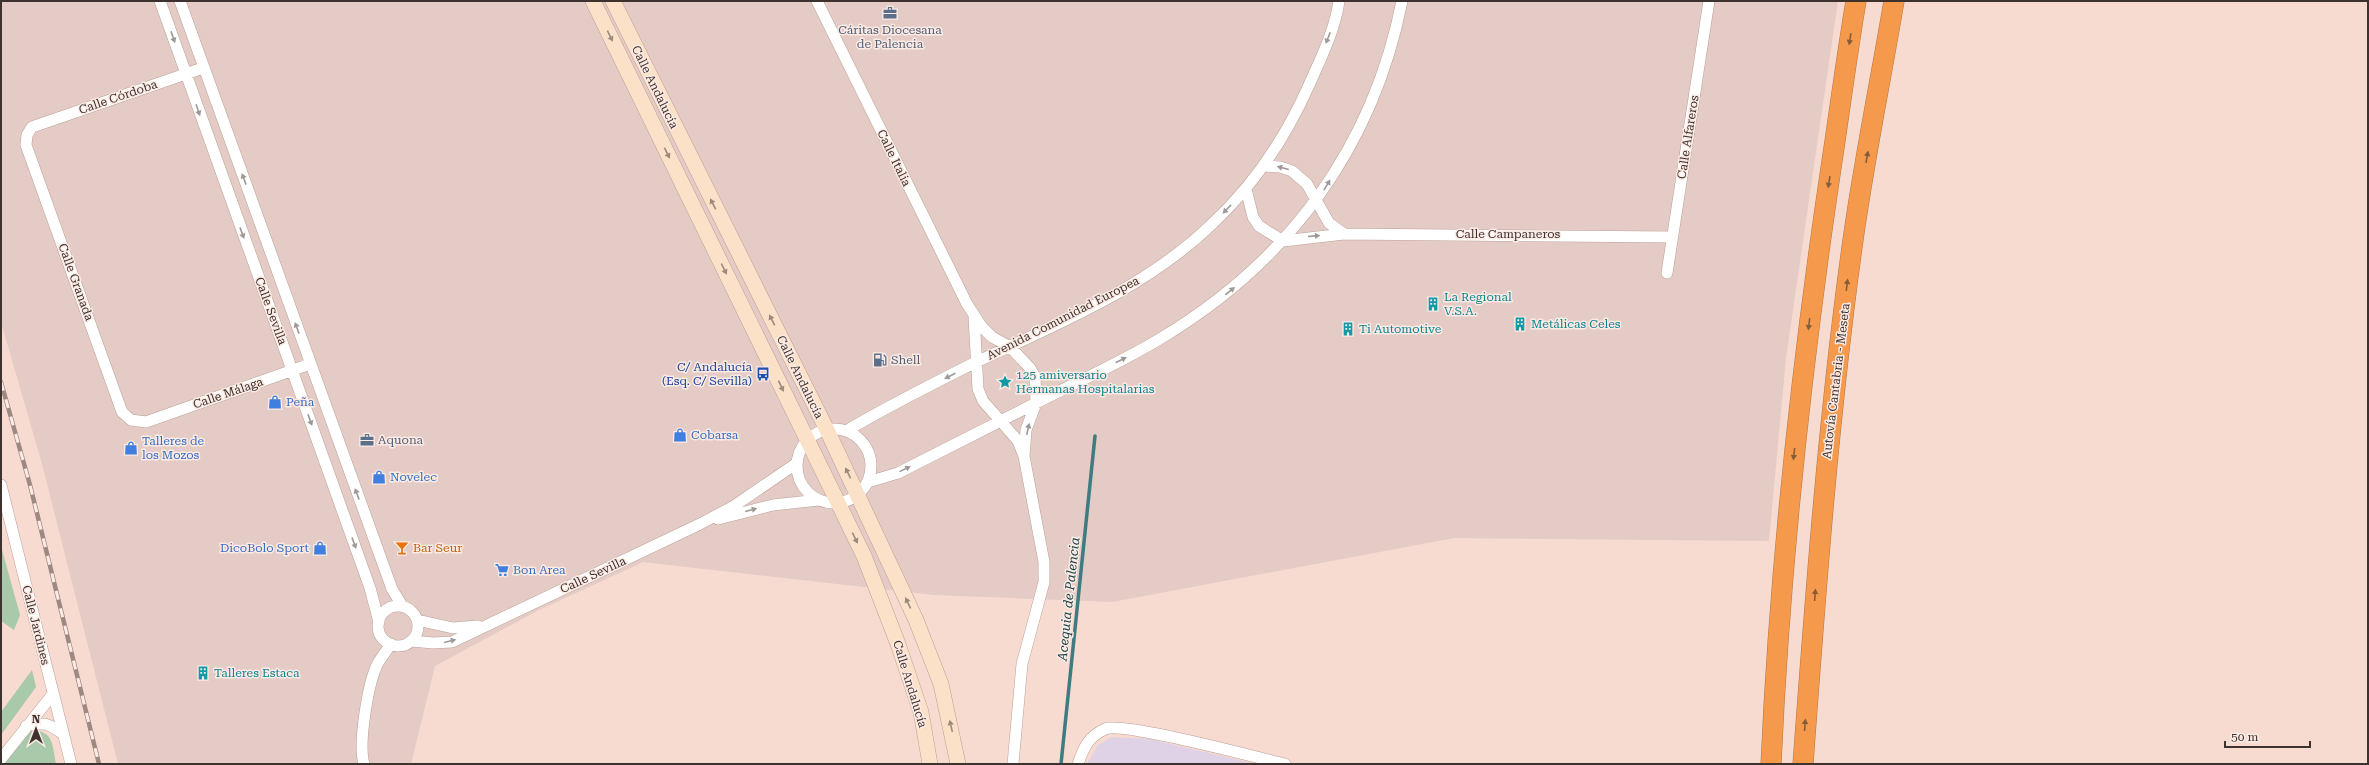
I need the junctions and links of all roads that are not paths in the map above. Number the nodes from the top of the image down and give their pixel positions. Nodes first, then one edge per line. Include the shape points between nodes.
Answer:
1 (160, 1) edge
2 (180, 1) edge
3 (593, 1) edge
4 (613, 1) edge
5 (817, 1) edge
6 (1339, 1) edge
7 (1402, 1) edge
8 (1709, 1) edge
9 (1856, 1) edge
10 (1894, 1) edge
11 (203, 68) junction
12 (185, 74) junction
13 (32, 127) joint
14 (1264, 166) junction
15 (1246, 189) junction
16 (1317, 201) junction
17 (1344, 234) junction
18 (1672, 237) junction
19 (1283, 241) junction
20 (1667, 273) dead end
21 (973, 313) junction
22 (1010, 347) junction
23 (975, 363) junction
24 (310, 364) junction
25 (292, 370) junction
26 (1036, 403) junction
27 (1001, 420) junction
28 (146, 422) joint
29 (827, 430) junction
30 (846, 431) junction
31 (807, 441) junction
32 (1024, 456) junction
33 (797, 462) junction
34 (868, 482) junction
35 (1, 486) edge
36 (858, 494) junction
37 (819, 500) junction
38 (838, 503) junction
39 (700, 524) junction
40 (403, 607) junction
41 (417, 620) junction
42 (379, 622) junction
43 (487, 625) junction
44 (412, 641) junction
45 (391, 644) junction
46 (53, 694) junction
47 (26, 726) junction
48 (63, 734) junction
49 (1, 759) edge
50 (71, 764) edge
51 (364, 764) edge
52 (930, 764) edge
53 (958, 764) edge
54 (1013, 764) edge
55 (1078, 764) edge
56 (1285, 764) edge
57 (1771, 764) edge
58 (1802, 764) edge

1 -> 12 street, Calle Sevilla
2 - 11 street, Calle Sevilla
3 -> 31 main road, Calle Andalucía
29 -> 4 main road, Calle Andalucía
5 - 21 street, Calle Italia via 942,257
6 -> 14 street, Avenida Comunidad Europea via 1338,14 1301,103
16 -> 7 street via 1364,121 1396,29
8 - 18 street, Calle Alfareros
9 -> 57 highway via 1814,283 1800,398 1786,529
58 -> 10 highway, Autovía Cantabria - Meseta via 1820,532 1837,366 1854,232
11 - 12 street, Calle Córdoba
24 -> 11 street, Calle Sevilla
12 - 13 street, Calle Córdoba
12 -> 25 street, Calle Sevilla
13 - 28 street, Calle Granada via 27,135 26,145 122,412 131,420
14 - 15 street, Avenida Comunidad Europea
16 -> 14 street via 1307,184 1292,171
15 - 19 street via 1253,217 1259,226
15 -> 22 street, Avenida Comunidad Europea via 1212,225 1140,279
16 - 17 street via 1329,223
16 - 19 street
17 - 18 street, Calle Campaneros
19 -> 17 street, Calle Campaneros
18 - 20 street, Calle Alfareros
26 -> 19 street via 1130,356 1181,326 1230,291
21 - 22 street, Calle Italia via 992,337
21 - 23 street, Calle Italia via 977,346
22 - 23 street, Avenida Comunidad Europea
22 - 26 street via 1035,377
23 - 27 street via 978,389 983,401
23 -> 30 street, Avenida Comunidad Europea via 889,406
24 - 25 street, Calle Málaga
40 -> 24 street, Calle Sevilla via 392,589
25 - 28 street, Calle Málaga
25 -> 42 street, Calle Sevilla via 370,588
26 - 27 street
32 -> 26 street via 1026,430
27 - 32 street via 1018,441
34 -> 27 street via 898,473
29 - 30 street
29 - 31 street
36 -> 29 main road, Calle Andalucía
30 - 34 street via 857,437 867,449 871,466
31 - 33 street via 800,450
31 - 38 main road, Calle Andalucía
32 - 54 street via 1044,562 1044,582 1022,664
33 - 37 street via 798,476 803,487
33 - 39 street, Calle Sevilla via 734,506
34 - 36 street
35 - 46 street, Calle Jardines
36 - 38 street
53 -> 36 main road, Calle Andalucía via 941,684 916,620
37 - 38 street
39 -> 37 street, Calle Sevilla via 773,505
38 -> 52 main road, Calle Andalucía via 864,556 898,644 920,712
39 - 43 street, Calle Sevilla
40 - 41 street via 411,611
40 - 42 street via 390,608
41 - 43 street, Calle Sevilla via 453,628
41 - 44 street via 417,633
42 - 45 street via 381,636
44 -> 43 street, Calle Sevilla via 452,642
44 - 45 street via 404,645
45 - 51 street via 378,663 370,684 362,742
46 - 47 street
46 - 48 street, Calle Jardines
47 - 48 street via 42,722
47 - 49 street
48 - 50 street, Calle Jardines
55 - 56 street via 1089,739 1106,728 1119,728 1157,734

